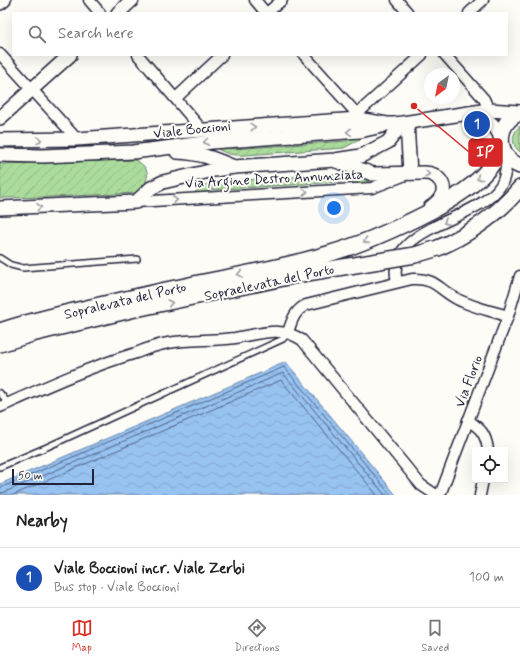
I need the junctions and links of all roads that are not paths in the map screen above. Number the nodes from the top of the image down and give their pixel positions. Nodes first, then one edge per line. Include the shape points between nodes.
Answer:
1 (4, 0) edge
2 (89, 0) edge
3 (132, 0) edge
4 (255, 0) edge
5 (282, 0) edge
6 (397, 0) edge
7 (483, 0) edge
8 (0, 3) edge
9 (99, 12) edge
10 (119, 12) edge
11 (266, 12) edge
12 (268, 12) edge
13 (407, 12) edge
14 (470, 12) edge
15 (0, 54) edge
16 (69, 56) edge
17 (139, 56) edge
18 (221, 56) edge
19 (305, 56) edge
20 (421, 56) edge
21 (446, 56) edge
22 (32, 89) junction
23 (176, 98) junction
24 (489, 110) junction
25 (520, 112) edge
26 (466, 114) junction
27 (357, 116) junction
28 (0, 118) edge
29 (397, 124) junction
30 (203, 130) junction
31 (77, 139) junction
32 (0, 140) edge
33 (503, 148) junction
34 (133, 152) junction
35 (0, 155) edge
36 (335, 160) junction
37 (520, 166) edge
38 (234, 167) junction
39 (410, 173) junction
40 (520, 188) edge
41 (136, 202) junction
42 (0, 208) edge
43 (420, 217) junction
44 (0, 258) edge
45 (137, 259) dead end
46 (520, 276) edge
47 (397, 282) junction
48 (508, 316) junction
49 (75, 317) junction
50 (0, 331) edge
51 (288, 332) junction
52 (0, 344) edge
53 (0, 393) edge
54 (4, 405) edge
55 (468, 420) junction
56 (488, 447) edge
57 (0, 467) edge
58 (482, 483) edge
59 (436, 495) edge
60 (440, 495) edge
61 (480, 495) edge

1 - 8 street
2 - 9 street
3 - 10 street
4 - 11 street
5 - 12 street
6 - 13 street
7 - 14 street
15 - 22 street
16 - 22 street
17 - 23 street
18 - 23 street
19 - 27 street
20 - 27 street
21 - 24 street via 484,99
22 - 28 street
22 - 31 street
23 - 30 street
24 - 25 street, Viale Boccioni
24 - 26 street, Viale Boccioni
25 - 33 main road, Sopralevata del Porto via 503,128
26 - 29 street, Viale Boccioni
26 - 33 street, Viale Boccioni via 491,122 498,131
27 - 29 street, Viale Boccioni
30 -> 27 street, Viale Boccioni
29 -> 34 street, Viale Boccioni via 360,131 212,142
29 - 36 street, Via Argine Destro Annunziata via 395,133 388,142 361,156
29 - 39 street
30 - 31 street, Viale Boccioni
32 -> 31 street, Viale Boccioni
33 - 37 main road via 512,162
33 -> 43 main road, Sopralevata del Porto via 485,173 462,192
33 -> 47 street via 504,179 496,192 470,210 410,242 399,255 395,268
34 - 35 street, Viale Boccioni
34 - 38 street via 193,153
36 - 38 street, Via Argine Destro Annunziata
36 - 39 street, Via Argine Destro Annunziata via 373,174
38 - 41 street, Via Argine Destro Annunziata via 162,182
41 -> 39 street, Via Argine Destro Annunziata via 372,188
39 -> 43 street, Via Argine Destro Annunziata via 433,174 440,179 443,188 441,197
49 -> 40 main road, Sopraelevata del Porto, bridge via 132,310 299,275 415,255 438,248 469,232 488,219
42 -> 41 street, Via Argine Destro Annunziata
43 -> 49 main road, Sopralevata del Porto via 362,243 328,254 184,286
44 - 45 lane via 11,265 23,268
46 - 48 street, Via Florio
47 - 48 street via 423,279 438,285 456,299
47 - 51 street via 306,305 294,314
48 - 55 street, Via Florio
49 - 50 main road, Sopralevata del Porto via 15,326
49 - 52 main road, Sopraelevata del Porto
51 - 54 street via 167,343 110,360
51 - 57 lane via 283,339
51 - 59 street via 302,340 421,485
53 - 54 lane
55 - 56 street via 480,429 486,438
55 - 60 street, Via Florio
58 - 61 street

